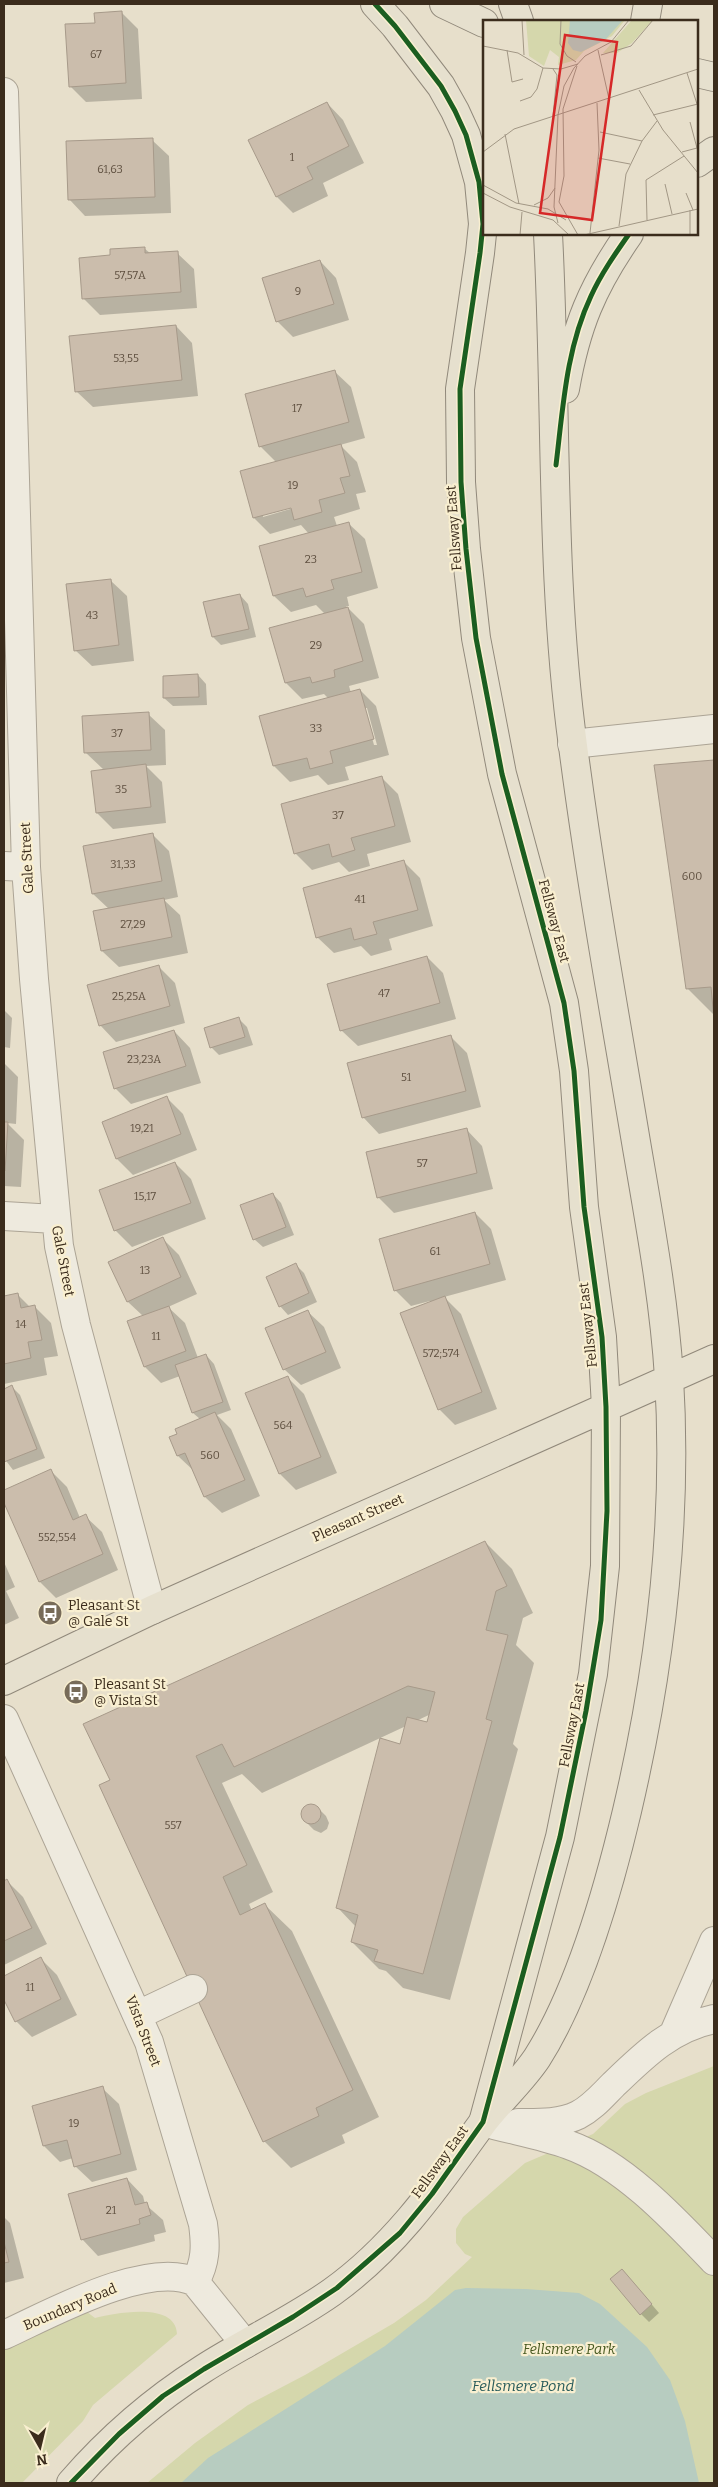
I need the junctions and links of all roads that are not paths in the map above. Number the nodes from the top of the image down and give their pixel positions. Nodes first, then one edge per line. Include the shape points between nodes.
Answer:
1 (375, 4) edge
2 (444, 4) edge
3 (513, 4) edge
4 (648, 4) edge
5 (518, 20) edge
6 (645, 20) edge
7 (483, 23) edge
8 (698, 73) edge
9 (714, 76) edge
10 (698, 82) edge
11 (714, 83) edge
12 (4, 92) edge
13 (714, 152) edge
14 (698, 162) edge
15 (548, 235) edge
16 (628, 235) edge
17 (556, 465) junction
18 (714, 729) edge
19 (572, 744) junction
20 (15, 867) edge
21 (4, 1216) edge
22 (55, 1219) junction
23 (714, 1359) edge
24 (669, 1379) junction
25 (606, 1407) junction
26 (152, 1610) junction
27 (4, 1681) edge
28 (4, 1719) edge
29 (714, 1941) edge
30 (193, 1989) dead end
31 (138, 2014) junction
32 (714, 2019) edge
33 (674, 2033) junction
34 (483, 2122) junction
35 (714, 2262) edge
36 (196, 2282) junction
37 (4, 2335) edge
38 (245, 2344) junction
39 (71, 2483) edge

1 - 25 main road, Fellsway East via 412,48 455,110 466,134 479,182 483,224 460,389 466,549 476,638 502,774 564,1003 574,1071 584,1207 602,1337
2 - 7 main road
3 - 5 main road
4 - 6 main road
8 - 9 main road
10 - 11 main road
12 - 20 street, Gale Street
13 - 14 main road
15 - 17 main road, Fellsway East
16 - 17 main road via 605,268 579,326 568,373
17 - 19 main road, Fellsway East via 564,661
18 - 19 street
19 - 24 main road, Fellsway East via 656,1267
20 - 22 street, Gale Street via 34,979
21 - 22 street
22 - 26 street, Gale Street via 76,1325
23 - 24 main road, Pleasant Street
24 - 25 main road, Pleasant Street
24 - 34 main road, Fellsway East via 671,1495 665,1585 646,1716 620,1838 580,1968 558,2019 538,2057
25 - 26 main road, Pleasant Street
25 - 34 main road, Fellsway East via 605,1566 593,1674 560,1838
26 - 27 main road, Pleasant Street
28 - 31 street, Vista Street
29 - 33 street
30 - 31 street
31 - 36 street, Vista Street via 159,2071 203,2224 206,2252
32 - 33 street
33 - 34 street via 648,2051 591,2107 577,2116 543,2123
34 - 35 street via 570,2145 597,2160 654,2200
34 - 38 main road, Fellsway East via 400,2233 337,2288
36 - 37 street, Boundary Road via 172,2277 129,2283 85,2298
36 - 38 street
38 - 39 main road, Fellsway East via 163,2396 119,2434

